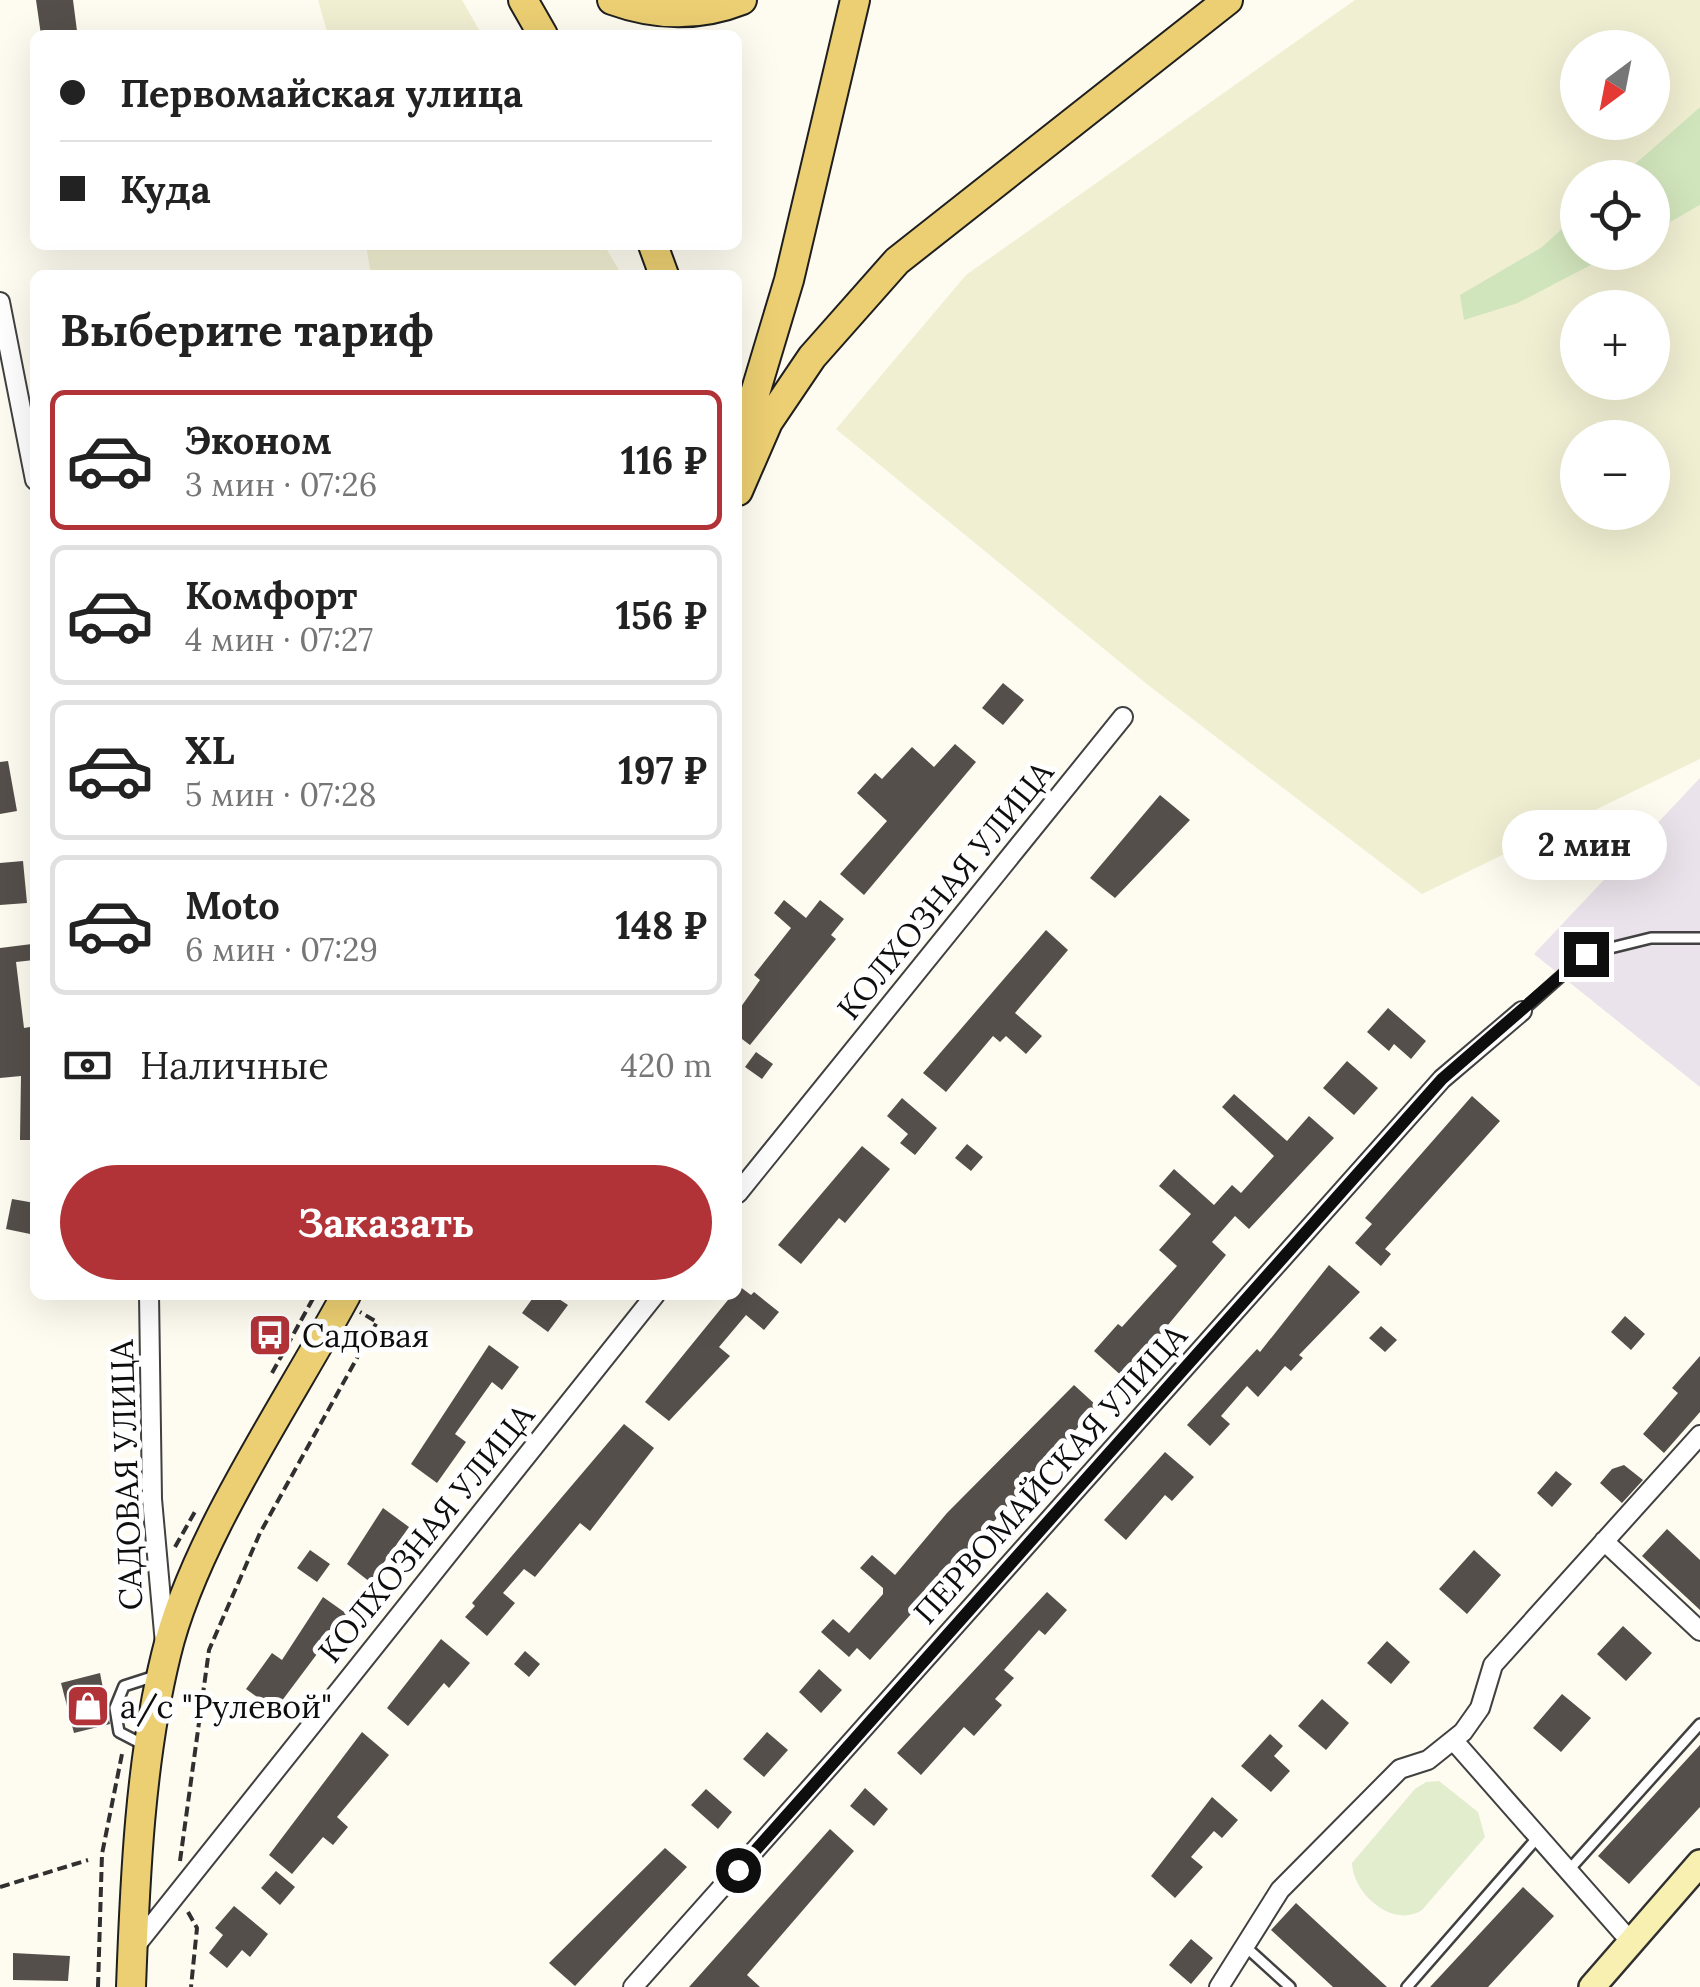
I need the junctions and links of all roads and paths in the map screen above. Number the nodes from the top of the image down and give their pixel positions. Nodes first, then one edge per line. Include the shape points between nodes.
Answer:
1 (522, 0) edge
2 (612, 0) edge
3 (742, 0) edge
4 (855, 0) edge
5 (1228, 0) edge
6 (540, 30) edge
7 (0, 302) edge
8 (742, 437) edge
9 (30, 455) edge
10 (742, 482) edge
11 (1123, 717) dead end
12 (1700, 938) edge
13 (1522, 1011) joint
14 (742, 1189) edge
15 (149, 1300) edge
16 (343, 1300) edge
17 (651, 1300) edge
18 (377, 1322) dead end
19 (1700, 1435) edge
20 (1604, 1541) junction
21 (1700, 1631) edge
22 (164, 1662) junction
23 (1700, 1724) edge
24 (1454, 1741) junction
25 (150, 1749) junction
26 (1538, 1837) junction
27 (88, 1860) dead end
28 (1700, 1863) edge
29 (1568, 1871) junction
30 (0, 1887) edge
31 (177, 1892) junction
32 (1631, 1942) junction
33 (1247, 1948) junction
34 (132, 1949) junction
35 (131, 1987) edge
36 (191, 1987) edge
37 (633, 1987) edge
38 (1219, 1987) edge
39 (1290, 1987) edge
40 (1406, 1987) edge
41 (1592, 1987) edge

1 - 6 main road
2 - 3 main road via 687,14
4 - 8 main road via 789,280
5 - 10 main road via 897,261 812,357 768,422
7 - 9 street
11 - 14 street, КОЛХОЗНАЯ УЛИЦА
12 - 13 lane via 1651,938 1586,954
13 - 37 street, ПЕРВОМАЙСКАЯ УЛИЦА via 1442,1079
15 - 22 street, САДОВАЯ УЛИЦА via 152,1499
16 - 22 main road via 205,1550
17 - 31 street, КОЛХОЗНАЯ УЛИЦА
18 - 31 path via 260,1533 208,1650
19 - 20 street
20 - 21 street
20 - 24 street via 1493,1665 1480,1708
22 - 25 main road
22 - 25 lane via 124,1686 115,1708 119,1732
23 - 29 lane
24 - 26 street
24 - 33 street via 1400,1769 1280,1890
25 - 34 main road
26 - 29 street
26 - 40 lane
27 - 30 path
28 - 32 street
29 - 32 street
31 - 34 street, КОЛХОЗНАЯ УЛИЦА
31 - 36 path via 197,1928
32 - 41 street
33 - 38 street
33 - 39 lane
34 - 35 main road

